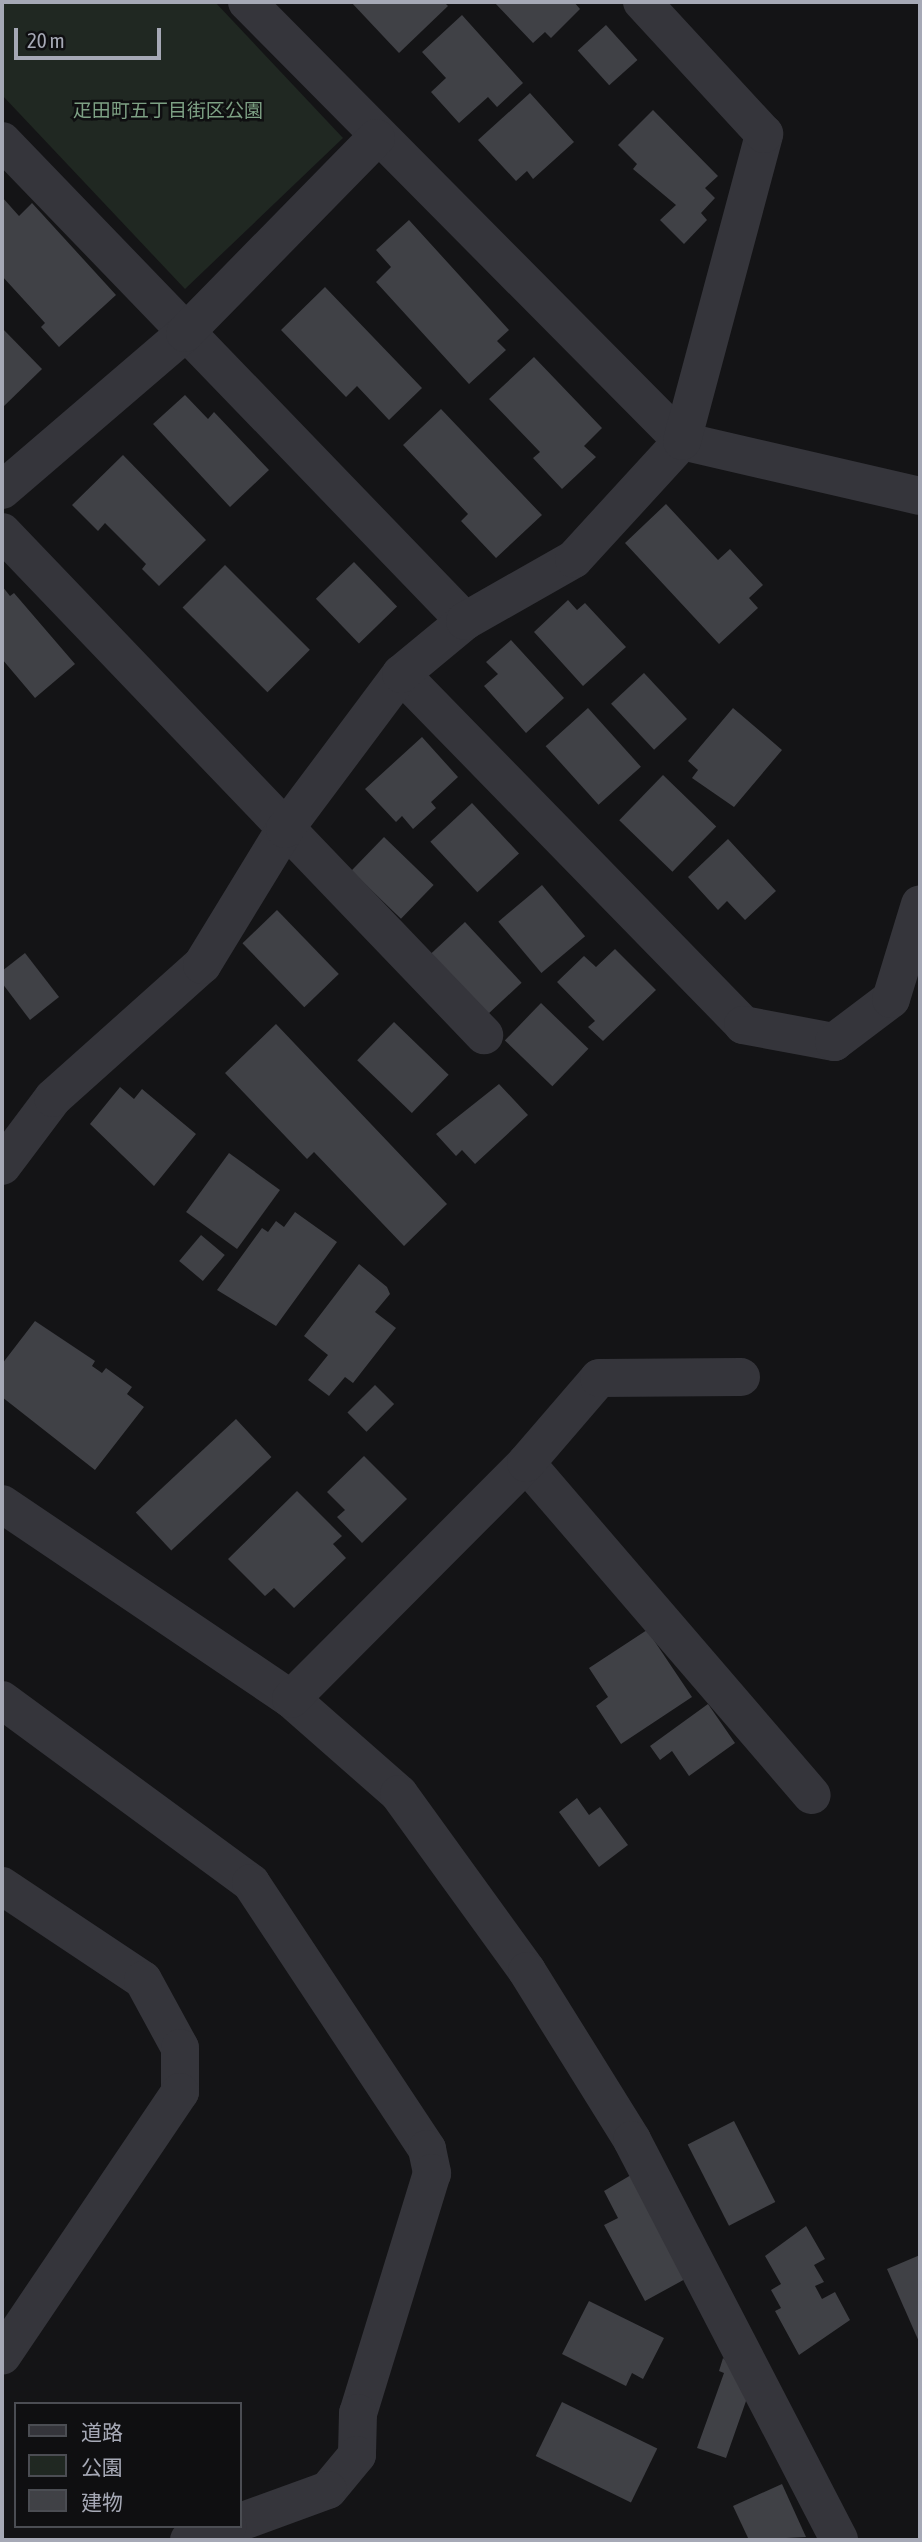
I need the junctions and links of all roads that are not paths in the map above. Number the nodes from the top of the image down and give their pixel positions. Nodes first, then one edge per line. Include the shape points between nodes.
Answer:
1 (247, 2) edge
2 (657, 7) edge
3 (376, 138) junction
4 (2, 141) edge
5 (185, 333) junction
6 (682, 441) junction
7 (2, 490) edge
8 (920, 496) edge
9 (2, 532) edge
10 (464, 621) junction
11 (401, 674) junction
12 (285, 829) junction
13 (920, 904) edge
14 (484, 1035) dead end
15 (2, 1166) edge
16 (741, 1377) dead end
17 (526, 1463) junction
18 (2, 1504) edge
19 (291, 1699) junction
20 (2, 1700) edge
21 (812, 1795) dead end
22 (2, 1886) edge
23 (2, 2356) edge
24 (242, 2521) edge
25 (222, 2528) edge
26 (189, 2540) edge
27 (839, 2540) edge

1 - 3 street
2 - 6 street via 764,134
3 - 5 street
3 - 6 street
4 - 5 street
5 - 7 street
5 - 10 street
6 - 8 street
6 - 10 street via 574,559
9 - 12 street
10 - 11 street
11 - 12 street
11 - 13 street via 743,1024 834,1042 891,999
12 - 14 street
12 - 15 street via 202,965 53,1098
16 - 17 street via 599,1378
17 - 19 street
17 - 21 street
18 - 19 street
19 - 27 street via 399,1794 527,1971 632,2140
20 - 24 street via 251,1883 427,2149 432,2173 358,2413 357,2455 328,2490
22 - 23 street via 143,1980 180,2048 180,2092
25 - 26 street

